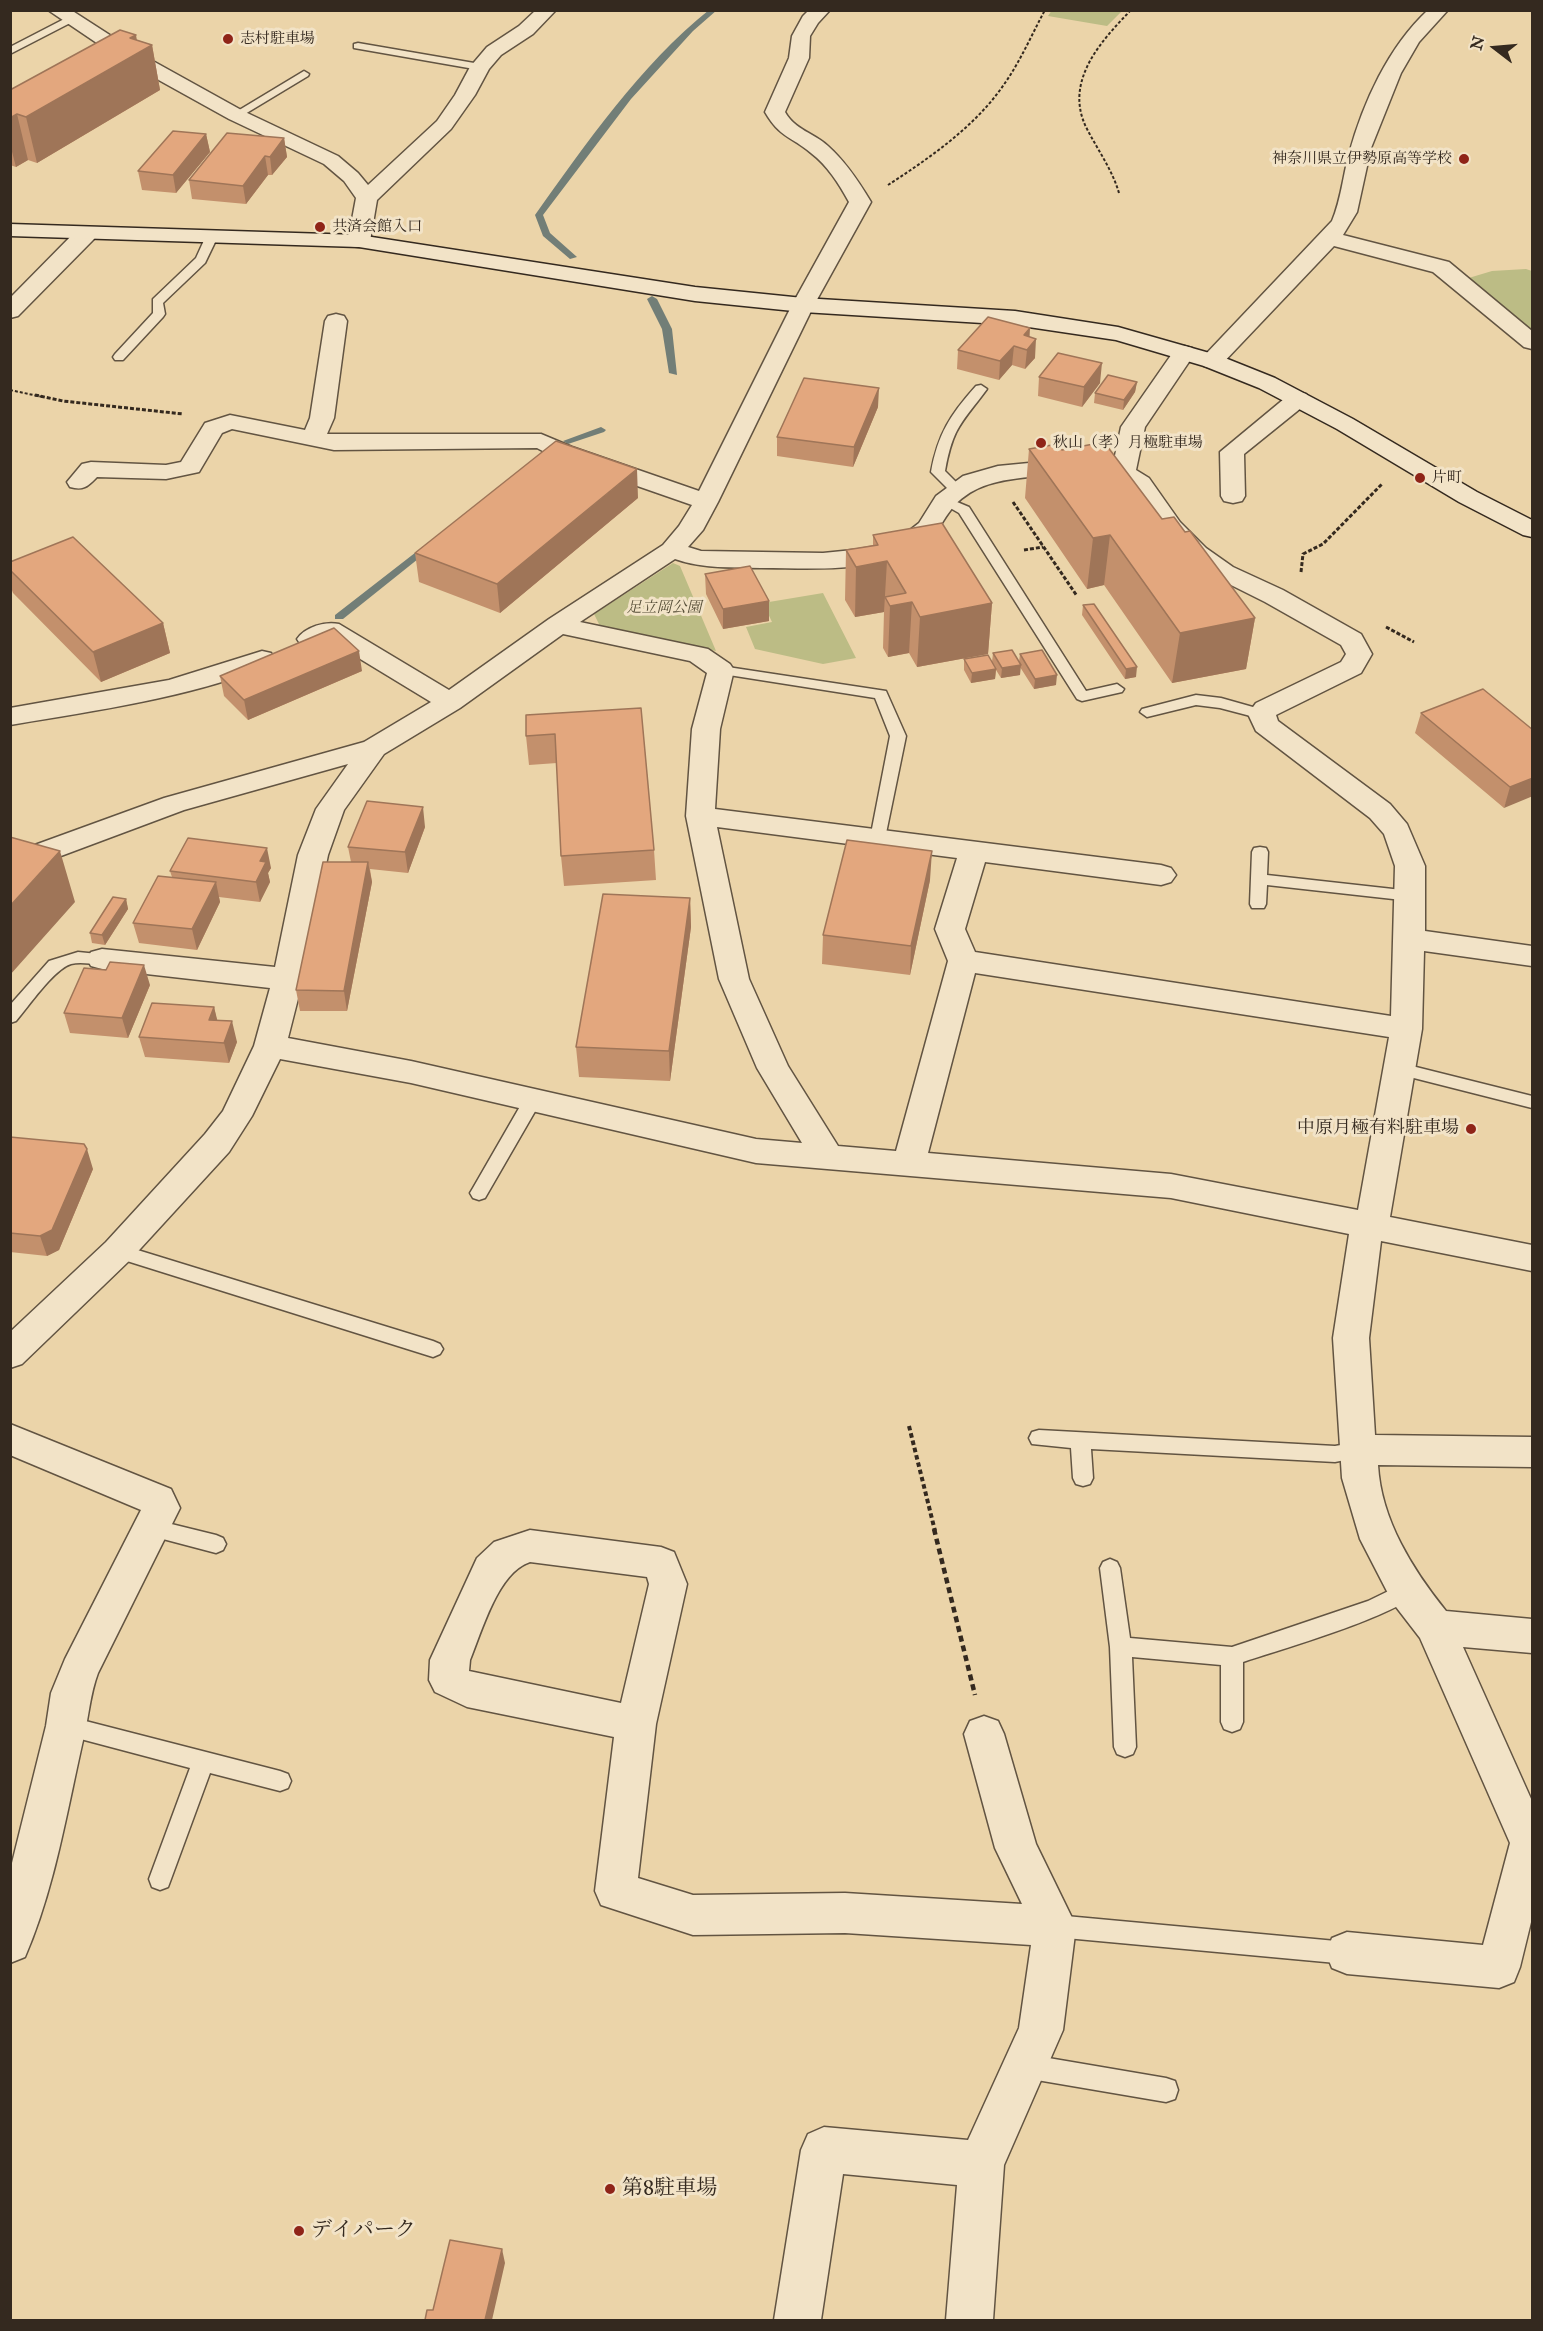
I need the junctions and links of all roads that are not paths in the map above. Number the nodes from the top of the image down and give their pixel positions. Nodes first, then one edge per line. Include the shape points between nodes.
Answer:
1 (547, 10) edge
2 (821, 10) edge
3 (1439, 10) edge
4 (63, 15) edge
5 (358, 46) dead end
6 (10, 51) edge
7 (126, 54) junction
8 (105, 65) edge
9 (480, 67) junction
10 (304, 74) dead end
11 (236, 115) junction
12 (367, 198) junction
13 (10, 230) edge
14 (86, 234) junction
15 (212, 236) junction
16 (1329, 238) junction
17 (359, 241) junction
18 (22, 275) dead end
19 (44, 276) junction
20 (803, 305) junction
21 (10, 311) edge
22 (336, 321) dead end
23 (1533, 342) edge
24 (308, 348) dead end
25 (332, 349) junction
26 (1184, 353) junction
27 (119, 357) dead end
28 (1212, 361) junction
29 (981, 389) dead end
30 (1298, 399) junction
31 (313, 438) junction
32 (90, 467) dead end
33 (1123, 473) junction
34 (1225, 486) dead end
35 (951, 495) junction
36 (706, 502) junction
37 (1533, 530) edge
38 (672, 550) junction
39 (558, 625) junction
40 (721, 670) junction
41 (1117, 689) dead end
42 (450, 702) junction
43 (1147, 712) dead end
44 (1262, 714) junction
45 (10, 717) edge
46 (374, 748) junction
47 (700, 816) junction
48 (878, 839) junction
49 (1260, 852) dead end
50 (973, 853) junction
51 (10, 865) edge
52 (1161, 875) dead end
53 (1259, 879) junction
54 (1411, 896) junction
55 (1257, 904) dead end
56 (1409, 939) junction
57 (1533, 956) edge
58 (102, 959) joint
59 (963, 961) junction
60 (288, 979) junction
61 (10, 1017) edge
62 (1406, 1029) junction
63 (270, 1046) junction
64 (1400, 1068) junction
65 (532, 1101) junction
66 (1533, 1102) edge
67 (827, 1156) junction
68 (909, 1163) junction
69 (479, 1193) dead end
70 (1372, 1225) junction
71 (118, 1251) junction
72 (1533, 1258) edge
73 (433, 1349) dead end
74 (10, 1354) edge
75 (1039, 1438) dead end
76 (10, 1439) edge
77 (1081, 1440) junction
78 (1358, 1450) junction
79 (1533, 1452) edge
80 (1083, 1478) dead end
81 (151, 1528) junction
82 (216, 1544) dead end
83 (1110, 1568) dead end
84 (1407, 1591) junction
85 (1435, 1627) junction
86 (1533, 1636) edge
87 (1121, 1647) junction
88 (1232, 1656) junction
89 (1232, 1722) dead end
90 (636, 1724) junction
91 (66, 1726) junction
92 (984, 1734) road end
93 (1125, 1747) dead end
94 (203, 1761) junction
95 (279, 1781) dead end
96 (1531, 1845) edge
97 (160, 1879) dead end
98 (1055, 1926) junction
99 (10, 1943) edge
100 (1347, 1953) joint
101 (1024, 2066) junction
102 (1166, 2090) dead end
103 (981, 2164) junction
104 (798, 2320) edge
105 (970, 2320) edge

1 - 9 street via 494,51
2 - 20 street via 801,36 799,58 775,112 793,135 816,146 835,165 860,202
3 - 16 street via 1407,44 1389,79 1361,149 1342,220
4 - 6 lane
4 - 7 street
5 - 9 lane
7 - 8 street
7 - 11 street
9 - 12 street via 444,125
10 - 11 lane
11 - 12 street via 331,160
12 - 17 street
13 - 14 street
14 - 15 street
14 - 19 street
15 - 17 street
15 - 27 lane via 201,260 157,302 159,314
16 - 23 street via 1441,267
16 - 28 street
17 - 20 street via 686,293
18 - 19 street
19 - 21 street
20 - 26 street via 1015,318 1118,334
20 - 36 street
22 - 25 street
24 - 25 street
25 - 31 street via 322,418
26 - 28 street
26 - 33 street via 1133,427
28 - 30 street
29 - 35 lane via 956,417 943,442 938,472
30 - 34 street via 1232,452
30 - 37 street
31 - 32 street via 230,422 213,428 190,467 166,472
31 - 36 street via 334,443 541,441 562,452
33 - 35 street via 1029,470 972,481
33 - 44 street via 1140,483 1171,527 1197,553 1224,572 1352,640 1359,654 1352,667
35 - 38 street via 928,528 910,542 879,555 823,561 699,559
35 - 41 lane via 1082,696
36 - 38 street via 690,530
38 - 39 street
39 - 40 street via 699,655
39 - 42 street
40 - 47 street via 705,729
40 - 48 lane via 881,694 898,736
42 - 45 street via 330,630 233,671 185,686
42 - 46 street
43 - 44 lane via 1196,700
44 - 54 street via 1266,725 1380,812 1397,831 1410,866
46 - 51 street via 174,804
46 - 60 street via 330,809 313,855
47 - 48 street
47 - 67 street via 734,979 773,1068
48 - 50 street
49 - 53 lane
50 - 52 street
50 - 59 street via 950,929
53 - 54 lane
53 - 55 lane
54 - 56 street
56 - 57 street
56 - 62 street
58 - 60 street
58 - 61 lane via 78,957 55,965
59 - 62 street
59 - 68 street
60 - 63 street
62 - 64 street
63 - 65 street via 411,1072
63 - 71 street via 236,1116 217,1143
64 - 66 lane
64 - 70 street
65 - 67 street via 756,1151
65 - 69 lane
67 - 68 street
68 - 70 street via 1171,1185
70 - 72 street
70 - 78 street via 1365,1235 1351,1338
71 - 73 lane
71 - 74 street
75 - 77 lane
76 - 81 street via 158,1500 161,1508
77 - 78 lane via 1335,1454
77 - 80 lane
78 - 79 street
78 - 84 street via 1360,1478 1379,1539
81 - 82 lane
81 - 91 street via 79,1671
83 - 87 lane
84 - 85 street
84 - 88 lane via 1374,1608
85 - 86 street
85 - 96 street
87 - 88 lane
87 - 93 lane
88 - 89 lane
90 - 90 street via 668,1584 662,1563 530,1546 507,1553 490,1570 450,1660 449,1680 467,1689
90 - 98 street via 616,1891 693,1915 845,1913
91 - 94 lane
91 - 99 street via 20,1919
92 - 98 street via 1016,1848
94 - 95 lane
94 - 97 lane
96 - 100 street via 1499,1967
98 - 100 lane
98 - 101 street via 1041,2030
101 - 102 lane
101 - 103 street
103 - 104 street via 824,2150
103 - 105 street

